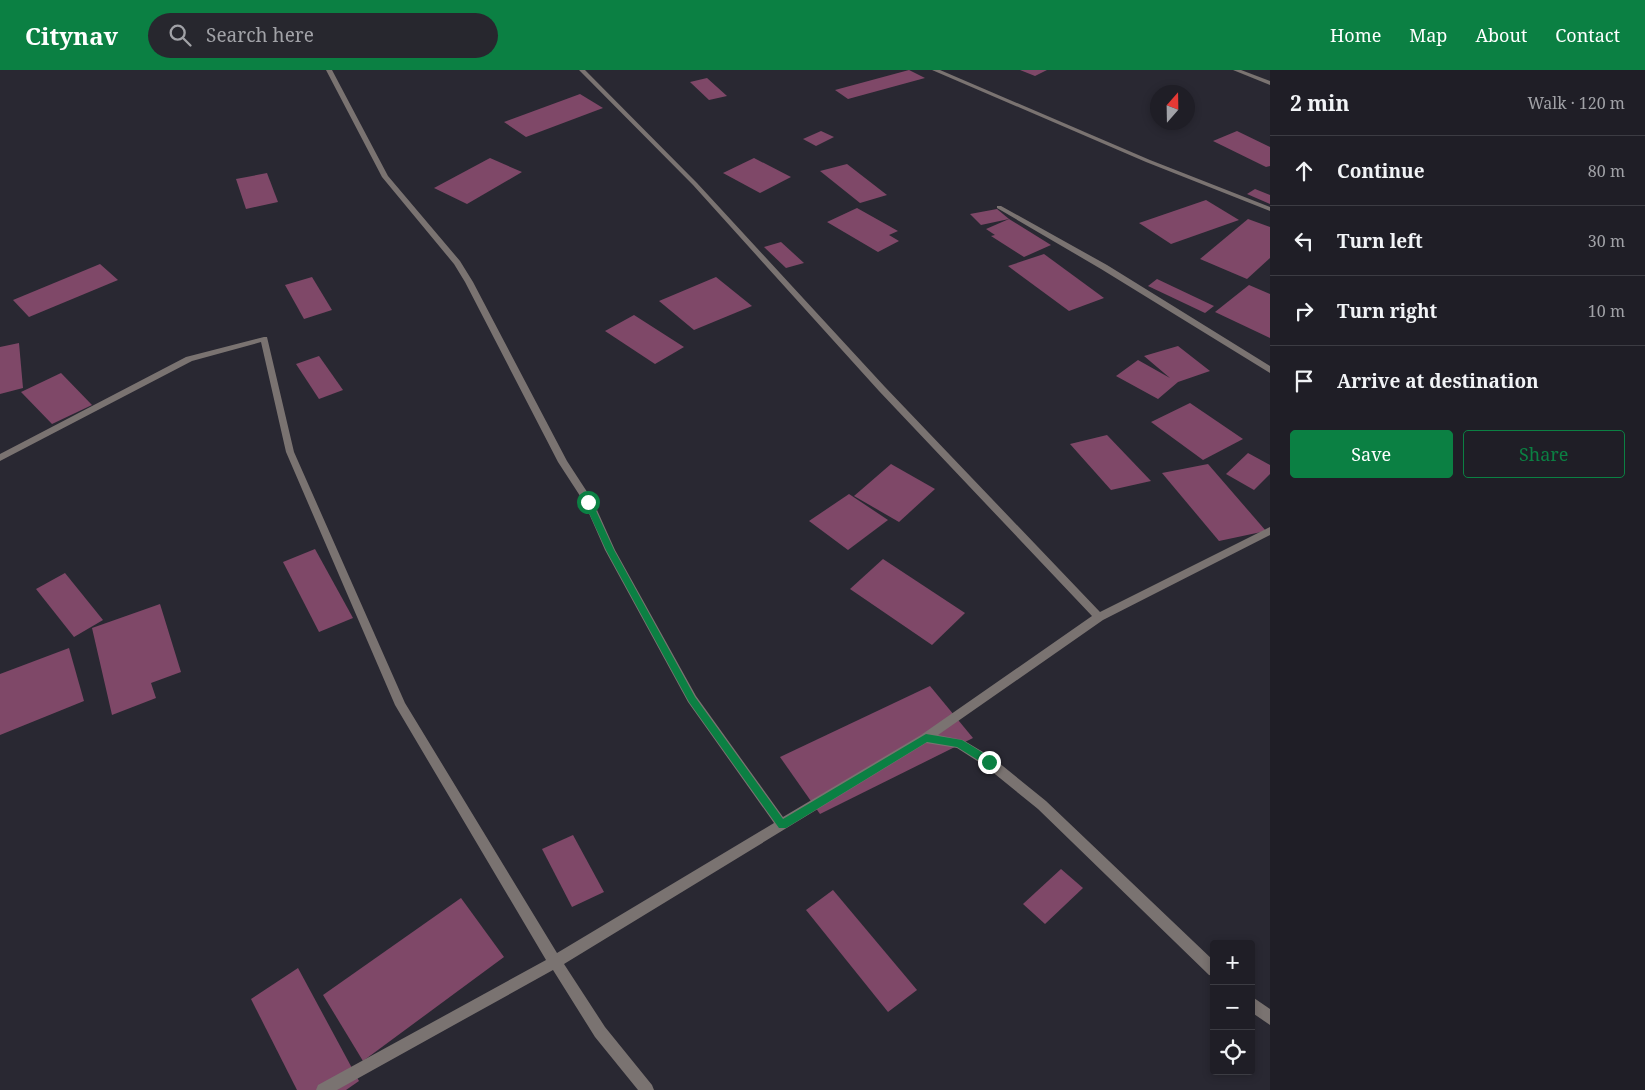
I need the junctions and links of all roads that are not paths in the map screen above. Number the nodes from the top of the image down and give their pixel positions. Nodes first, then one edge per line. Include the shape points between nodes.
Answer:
1 (329, 70) edge
2 (582, 70) edge
3 (935, 70) edge
4 (1236, 70) edge
5 (1270, 83) edge
6 (999, 207) dead end
7 (1270, 209) edge
8 (1270, 370) edge
9 (0, 458) edge
10 (1270, 532) edge
11 (1099, 617) junction
12 (926, 738) junction
13 (782, 825) junction
14 (555, 962) junction
15 (1210, 966) edge
16 (1255, 1006) edge
17 (1270, 1018) edge
18 (323, 1090) edge
19 (648, 1090) edge

1 - 13 street via 385,177 458,263 469,282 692,699
2 - 11 street via 702,191 882,389
3 - 7 street
4 - 5 street
6 - 8 street via 1104,267
9 - 14 street via 188,359 264,339 290,452 401,705
10 - 11 street
11 - 12 street
12 - 13 street
12 - 15 street via 959,743 989,762 1042,805
13 - 14 street
14 - 18 street
14 - 19 street via 600,1032
16 - 17 street

